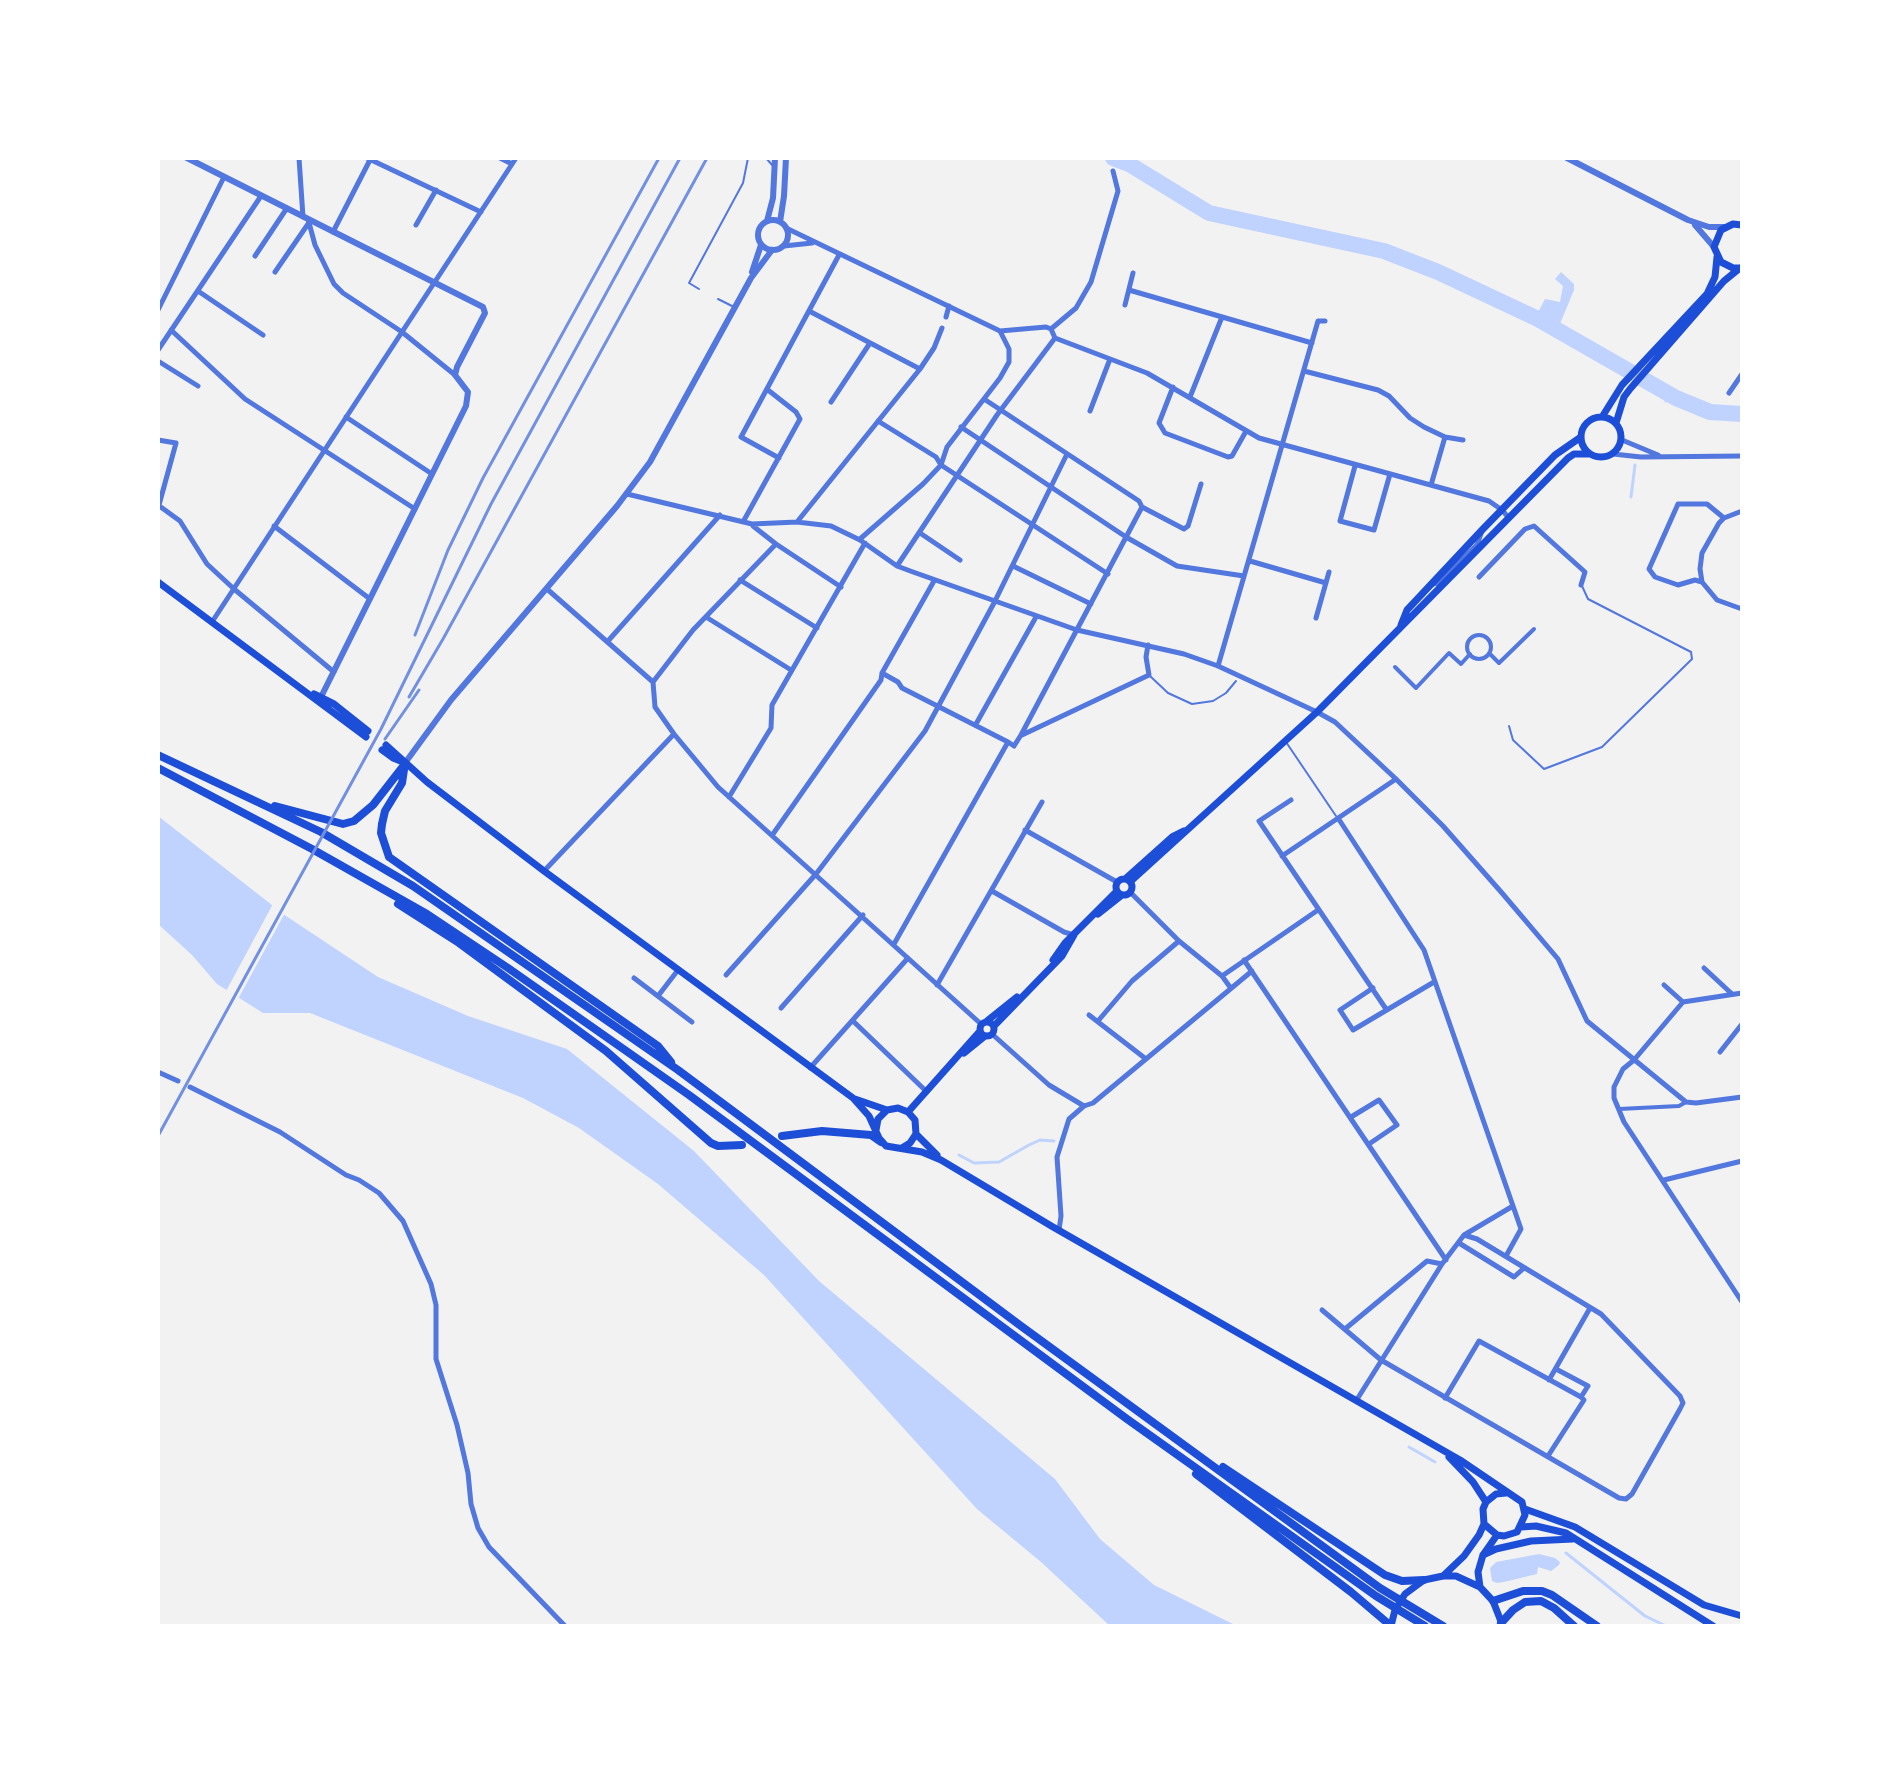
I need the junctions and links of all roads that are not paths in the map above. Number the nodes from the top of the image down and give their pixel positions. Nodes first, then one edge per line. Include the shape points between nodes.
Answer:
1 (187, 158) edge
2 (299, 158) edge
3 (500, 158) edge
4 (748, 158) edge
5 (766, 158) edge
6 (775, 158) edge
7 (786, 158) edge
8 (1567, 158) edge
9 (369, 159) edge
10 (1576, 160) edge
11 (514, 161) edge
12 (1113, 171) dead end
13 (776, 172) junction
14 (224, 177) junction
15 (436, 190) junction
16 (261, 196) junction
17 (287, 208) junction
18 (481, 212) junction
19 (306, 220) junction
20 (1688, 220) junction
21 (767, 221) junction
22 (780, 222) junction
23 (416, 225) dead end
24 (1742, 225) edge
25 (1726, 227) junction
26 (786, 228) junction
27 (333, 232) junction
28 (813, 243) junction
29 (761, 245) junction
30 (784, 246) junction
31 (1714, 247) junction
32 (772, 250) junction
33 (839, 255) junction
34 (255, 256) dead end
35 (1717, 257) junction
36 (1741, 268) edge
37 (275, 272) dead end
38 (1133, 273) dead end
39 (751, 278) junction
40 (435, 283) junction
41 (699, 289) dead end
42 (1129, 290) junction
43 (198, 291) junction
44 (718, 299) dead end
45 (1125, 305) dead end
46 (949, 306) junction
47 (735, 308) junction
48 (158, 310) edge
49 (811, 311) junction
50 (946, 317) dead end
51 (1222, 317) junction
52 (1325, 321) dead end
53 (942, 328) dead end
54 (1051, 329) junction
55 (171, 330) junction
56 (1000, 331) junction
57 (402, 332) junction
58 (263, 335) dead end
59 (1055, 338) junction
60 (870, 343) junction
61 (1312, 343) junction
62 (158, 350) edge
63 (1110, 359) junction
64 (158, 361) edge
65 (1646, 364) junction
66 (920, 369) junction
67 (1304, 371) junction
68 (1742, 374) edge
69 (455, 375) junction
70 (198, 386) dead end
71 (1173, 387) junction
72 (1626, 387) junction
73 (768, 390) junction
74 (1729, 393) dead end
75 (1190, 397) junction
76 (984, 399) junction
77 (831, 402) dead end
78 (1001, 411) junction
79 (1090, 411) dead end
80 (346, 417) junction
81 (1602, 417) junction
82 (878, 421) junction
83 (1616, 423) junction
84 (961, 427) junction
85 (1245, 433) junction
86 (1445, 437) junction
87 (1581, 437) junction
88 (158, 440) edge
89 (982, 440) junction
90 (1463, 440) dead end
91 (1622, 440) junction
92 (1281, 446) junction
93 (326, 451) junction
94 (1067, 454) junction
95 (1589, 454) junction
96 (1613, 454) junction
97 (1663, 456) junction
98 (1742, 456) edge
99 (779, 458) junction
100 (941, 465) junction
101 (1355, 466) junction
102 (433, 474) junction
103 (1390, 474) junction
104 (958, 476) junction
105 (1201, 484) dead end
106 (1431, 485) junction
107 (1052, 488) junction
108 (627, 494) junction
109 (159, 505) edge
110 (1142, 507) junction
111 (415, 509) junction
112 (1502, 510) junction
113 (1742, 511) edge
114 (720, 515) junction
115 (1724, 518) junction
116 (1509, 519) junction
117 (743, 522) junction
118 (797, 522) junction
119 (752, 524) junction
120 (1033, 525) junction
121 (274, 526) junction
122 (920, 533) junction
123 (1126, 537) junction
124 (863, 541) junction
125 (776, 544) junction
126 (960, 560) dead end
127 (1250, 561) junction
128 (897, 566) junction
129 (1013, 566) junction
130 (1329, 572) dead end
131 (1108, 574) junction
132 (1244, 576) junction
133 (1479, 577) dead end
134 (740, 580) junction
135 (934, 581) junction
136 (158, 582) edge
137 (1702, 582) junction
138 (1326, 583) junction
139 (1581, 585) joint
140 (841, 587) junction
141 (234, 589) junction
142 (547, 589) junction
143 (370, 599) junction
144 (994, 603) junction
145 (1091, 604) junction
146 (1742, 609) edge
147 (1036, 616) junction
148 (706, 617) junction
149 (1316, 618) dead end
150 (212, 623) junction
151 (817, 628) junction
152 (1399, 629) junction
153 (1534, 629) dead end
154 (1077, 630) junction
155 (608, 641) junction
156 (1148, 645) junction
157 (1489, 653) junction
158 (1470, 654) junction
159 (1218, 666) junction
160 (1395, 667) dead end
161 (791, 670) junction
162 (334, 672) junction
163 (882, 673) junction
164 (1149, 675) junction
165 (1236, 681) dead end
166 (653, 682) junction
167 (321, 698) junction
168 (938, 704) junction
169 (1317, 712) junction
170 (976, 724) junction
171 (1509, 726) dead end
172 (367, 734) dead end
173 (674, 734) junction
174 (1021, 735) junction
175 (1286, 741) junction
176 (1008, 742) junction
177 (384, 747) dead end
178 (158, 755) edge
179 (405, 763) junction
180 (158, 768) edge
181 (1396, 779) junction
182 (729, 797) junction
183 (253, 800) junction
184 (1291, 800) dead end
185 (1042, 802) dead end
186 (1338, 818) junction
187 (1025, 830) junction
188 (773, 834) junction
189 (1282, 856) junction
190 (337, 864) junction
191 (544, 871) junction
192 (816, 874) junction
193 (1123, 887) junction
194 (992, 891) junction
195 (1318, 910) junction
196 (863, 915) junction
197 (1074, 935) junction
198 (1179, 941) junction
199 (894, 944) junction
200 (908, 958) junction
201 (1244, 960) junction
202 (1704, 968) dead end
203 (678, 970) junction
204 (1252, 971) junction
205 (726, 975) dead end
206 (1222, 976) junction
207 (634, 978) dead end
208 (1434, 982) junction
209 (937, 985) junction
210 (1664, 985) dead end
211 (1230, 987) junction
212 (1373, 988) junction
213 (1742, 993) edge
214 (1733, 994) junction
215 (658, 996) junction
216 (1683, 1002) junction
217 (781, 1008) dead end
218 (1386, 1009) junction
219 (1089, 1015) dead end
220 (853, 1021) junction
221 (1098, 1021) junction
222 (692, 1022) dead end
223 (1742, 1024) edge
224 (987, 1029) junction
225 (621, 1048) junction
226 (606, 1051) junction
227 (1720, 1052) dead end
228 (1146, 1059) junction
229 (1634, 1060) junction
230 (810, 1068) junction
231 (678, 1070) junction
232 (158, 1072) edge
233 (178, 1081) dead end
234 (190, 1087) dead end
235 (927, 1093) junction
236 (1742, 1097) edge
237 (853, 1098) junction
238 (1686, 1102) junction
239 (1084, 1106) junction
240 (1619, 1109) junction
241 (887, 1110) junction
242 (908, 1112) junction
243 (1351, 1117) junction
244 (876, 1130) junction
245 (916, 1134) junction
246 (782, 1136) dead end
247 (881, 1142) junction
248 (1369, 1144) junction
249 (742, 1145) dead end
250 (900, 1148) junction
251 (941, 1160) junction
252 (1742, 1161) edge
253 (1664, 1180) junction
254 (1513, 1206) junction
255 (1059, 1230) junction
256 (1464, 1235) junction
257 (1459, 1243) junction
258 (1506, 1256) junction
259 (1444, 1262) junction
260 (1524, 1268) junction
261 (1741, 1300) edge
262 (1590, 1308) junction
263 (1322, 1310) dead end
264 (1345, 1329) junction
265 (1381, 1360) junction
266 (1556, 1369) junction
267 (1549, 1380) junction
268 (1581, 1397) junction
269 (1445, 1398) junction
270 (1356, 1401) junction
271 (1135, 1409) junction
272 (1127, 1419) junction
273 (1448, 1455) junction
274 (1548, 1456) junction
275 (1509, 1494) junction
276 (1486, 1502) junction
277 (1525, 1509) junction
278 (1484, 1524) junction
279 (1521, 1527) junction
280 (1497, 1535) junction
281 (1573, 1539) junction
282 (1483, 1555) junction
283 (1443, 1576) junction
284 (1424, 1580) junction
285 (1480, 1587) junction
286 (1493, 1601) junction
287 (1737, 1613) edge
288 (1392, 1624) edge
289 (1502, 1624) edge
290 (565, 1626) edge
291 (1425, 1626) edge
292 (1443, 1626) edge
293 (1574, 1626) edge
294 (1597, 1626) edge
295 (1716, 1626) edge

1 - 14 street
2 - 19 street
3 - 11 street
4 - 41 lane via 743,183 689,283
5 - 13 lane
6 - 13 street
7 - 22 street
8 - 10 street
9 - 15 street
9 - 27 street
10 - 20 street
11 - 18 street
12 - 54 street via 1118,191 1091,282 1076,308
13 - 21 street
14 - 16 street
14 - 48 street
15 - 18 street
15 - 23 street
16 - 17 street
16 - 43 street
17 - 19 street
17 - 34 street
18 - 40 street
19 - 27 street
19 - 37 street
19 - 57 street via 334,284
20 - 25 street
20 - 31 street
21 - 22 street
21 - 29 street via 758,232
22 - 26 street
24 - 25 main road
25 - 31 main road
26 - 28 street
26 - 30 street
27 - 40 street
28 - 30 street
28 - 33 street
29 - 32 street
29 - 39 street
30 - 32 street
31 - 35 main road
32 - 39 street
33 - 46 street
33 - 49 street
35 - 36 main road via 1727,266
35 - 65 main road via 1707,294
36 - 65 main road
38 - 42 street
39 - 47 street
40 - 57 street
40 - 69 street via 483,307 485,313
42 - 45 street
42 - 51 street
43 - 55 street
43 - 58 street
44 - 47 lane
46 - 50 street
46 - 56 street
47 - 108 street
49 - 60 street
49 - 73 street
51 - 61 street
51 - 75 street
52 - 61 street via 1318,321
53 - 66 street
54 - 56 street
54 - 59 street
55 - 62 street
55 - 93 street via 245,399
56 - 76 street via 1009,362
57 - 69 street
57 - 80 street
59 - 63 street
59 - 78 street
60 - 66 street
60 - 77 street
61 - 67 street
63 - 71 street
63 - 79 street
64 - 70 street
65 - 72 main road
66 - 82 street
67 - 86 street via 1378,390 1410,418
67 - 92 street
68 - 74 street
69 - 102 street via 469,399
71 - 75 street
71 - 85 street via 1159,423 1165,433 1228,457
72 - 81 main road
72 - 83 main road
73 - 99 street via 799,416
73 - 99 street via 741,437
75 - 85 street
76 - 78 street
76 - 84 street
78 - 89 street
78 - 94 street
80 - 93 street
80 - 102 street
81 - 83 main road
81 - 87 main road via 1585,425
82 - 100 street
82 - 118 street
83 - 91 main road
84 - 89 street
84 - 100 street
85 - 92 street
86 - 90 street
86 - 106 street
87 - 95 main road
87 - 112 main road via 1555,455
88 - 109 street via 176,443
89 - 104 street
89 - 107 street
91 - 96 main road
91 - 97 street
92 - 101 street
92 - 127 street
93 - 111 street
93 - 121 street
94 - 107 street
94 - 110 street
95 - 96 main road
95 - 116 main road via 1568,458
96 - 97 street
97 - 98 street
99 - 117 street
100 - 104 street
100 - 124 street
101 - 103 street
101 - 103 street via 1340,521 1374,530
102 - 111 street
103 - 106 street
104 - 120 street
104 - 122 street
105 - 110 street via 1186,528
106 - 112 street via 1489,501
107 - 120 street
107 - 123 street
108 - 114 street
108 - 142 street
109 - 141 street via 180,521 207,564
110 - 123 street
111 - 143 street
112 - 116 street
112 - 152 main road via 1407,610
113 - 115 street
114 - 117 street
114 - 155 street
115 - 137 street via 1702,553
115 - 137 street via 1707,504 1678,504 1649,569 1655,577 1678,585
116 - 152 main road
117 - 119 street
118 - 119 street
118 - 124 street via 831,526
119 - 125 street
120 - 129 street
120 - 131 street
121 - 141 street
121 - 143 street
122 - 126 street
122 - 128 street
123 - 131 street
123 - 132 street via 1177,566
124 - 128 street
124 - 140 street
125 - 134 street
125 - 140 street
127 - 132 street
127 - 138 street
128 - 135 street
129 - 144 street
129 - 145 street
130 - 138 street
131 - 145 street
132 - 159 street
133 - 139 street via 1534,526 1585,572
134 - 148 street
134 - 151 street
135 - 144 street
135 - 163 street
136 - 150 main road
137 - 146 street via 1717,600
138 - 149 street
139 - 171 lane via 1588,599 1691,652 1692,659 1602,747 1544,769 1513,740
140 - 151 street
141 - 150 street
141 - 162 street
142 - 155 street
142 - 179 street via 451,700
143 - 162 street
144 - 147 street
144 - 168 street
145 - 154 street
147 - 154 street
147 - 170 street
148 - 161 street
148 - 166 street
150 - 167 main road
151 - 161 street
152 - 169 main road
153 - 157 street via 1499,663
154 - 156 street
154 - 174 street
155 - 166 street
156 - 159 street
156 - 164 street
157 - 158 street via 1480,659
157 - 158 street via 1488,639 1478,635 1468,645
158 - 160 street via 1461,664 1449,653 1416,688
159 - 169 street
161 - 182 street via 772,705 771,728
162 - 167 street
163 - 168 street
163 - 188 street
164 - 165 lane via 1168,693 1192,704 1213,701
164 - 174 street
166 - 173 street via 655,707
167 - 172 main road
168 - 170 street
168 - 192 street via 925,731
169 - 175 main road
169 - 181 street via 1335,722
170 - 176 street
173 - 182 street
173 - 191 street
174 - 176 street via 1014,746
175 - 186 lane
175 - 193 main road via 1190,828 1172,837
176 - 199 street
177 - 179 main road
178 - 183 highway
179 - 183 highway via 365,814 343,824
179 - 191 main road
179 - 231 highway via 381,833 397,866 658,1046
180 - 190 highway
181 - 186 street
181 - 229 street via 1558,959 1587,1021
182 - 188 street
183 - 231 highway via 321,832 413,886
184 - 189 street via 1259,821
185 - 187 street
186 - 189 street
186 - 208 street via 1424,950
187 - 193 street
187 - 194 street
188 - 192 street
189 - 195 street
190 - 225 highway via 439,922
190 - 226 highway via 459,943
191 - 203 main road
192 - 196 street
192 - 205 street
193 - 197 main road
193 - 198 street
194 - 197 street
194 - 209 street
195 - 201 street
195 - 212 street
196 - 199 street
196 - 217 street
197 - 224 main road via 1062,956
198 - 206 street
198 - 221 street via 1132,981
199 - 200 street
200 - 209 street
200 - 220 street
201 - 204 street
201 - 206 street
202 - 214 street
203 - 215 street
203 - 230 main road
204 - 211 street
204 - 243 street
206 - 211 street
207 - 215 street
208 - 218 street
208 - 254 street
209 - 224 street
210 - 216 street
211 - 228 street
212 - 218 street
212 - 218 street via 1340,1010 1353,1030
213 - 214 street
214 - 216 street
215 - 222 street
216 - 229 street
219 - 221 street
220 - 230 street
220 - 235 street
221 - 228 street
223 - 227 street
224 - 235 main road
224 - 239 street via 1049,1085
225 - 226 highway
225 - 272 highway
226 - 249 highway via 711,1143
228 - 239 street
229 - 238 street
229 - 240 street via 1614,1087
230 - 237 main road
231 - 271 highway
232 - 233 street
234 - 290 street via 359,1180 379,1193 403,1221 431,1284 436,1359 457,1425 478,1528 489,1547
235 - 242 main road
236 - 238 street
237 - 241 main road
237 - 244 main road
238 - 240 street
239 - 255 street via 1069,1119 1057,1157
240 - 253 street
241 - 242 main road
241 - 244 main road
242 - 245 main road
243 - 248 street
243 - 248 street via 1379,1100 1397,1125
244 - 247 main road
245 - 250 main road
245 - 251 main road
246 - 247 highway via 822,1131 871,1135
247 - 250 main road
248 - 259 street
250 - 251 main road
251 - 255 main road
252 - 253 street
253 - 261 street
254 - 256 street
254 - 258 street via 1521,1229
255 - 270 main road
256 - 257 street
256 - 258 street
257 - 259 street
257 - 260 street via 1514,1277
258 - 260 street
259 - 264 street via 1427,1261
259 - 265 street
260 - 262 street
262 - 266 street
262 - 274 street via 1683,1403 1626,1499
263 - 264 street
264 - 265 street
265 - 269 street
265 - 270 street
266 - 267 street
266 - 268 street via 1588,1386
267 - 268 street
267 - 269 street via 1479,1341
268 - 274 street via 1584,1400
269 - 274 street
270 - 273 main road
271 - 284 highway via 1385,1575
271 - 292 highway via 1380,1588
272 - 288 highway
272 - 291 highway
273 - 275 main road
273 - 276 main road
275 - 276 main road via 1496,1494
275 - 277 main road
276 - 278 main road
277 - 279 main road
277 - 287 main road via 1575,1527 1704,1605
278 - 280 main road
278 - 283 main road via 1475,1543
279 - 280 main road via 1510,1535
279 - 281 main road via 1550,1528
280 - 282 main road
281 - 282 main road via 1531,1541
281 - 295 main road
282 - 285 main road
283 - 284 main road
283 - 285 main road
284 - 288 main road via 1405,1594
285 - 286 main road
286 - 289 main road
286 - 294 highway via 1542,1591
287 - 295 main road
289 - 293 highway via 1525,1602 1541,1601

